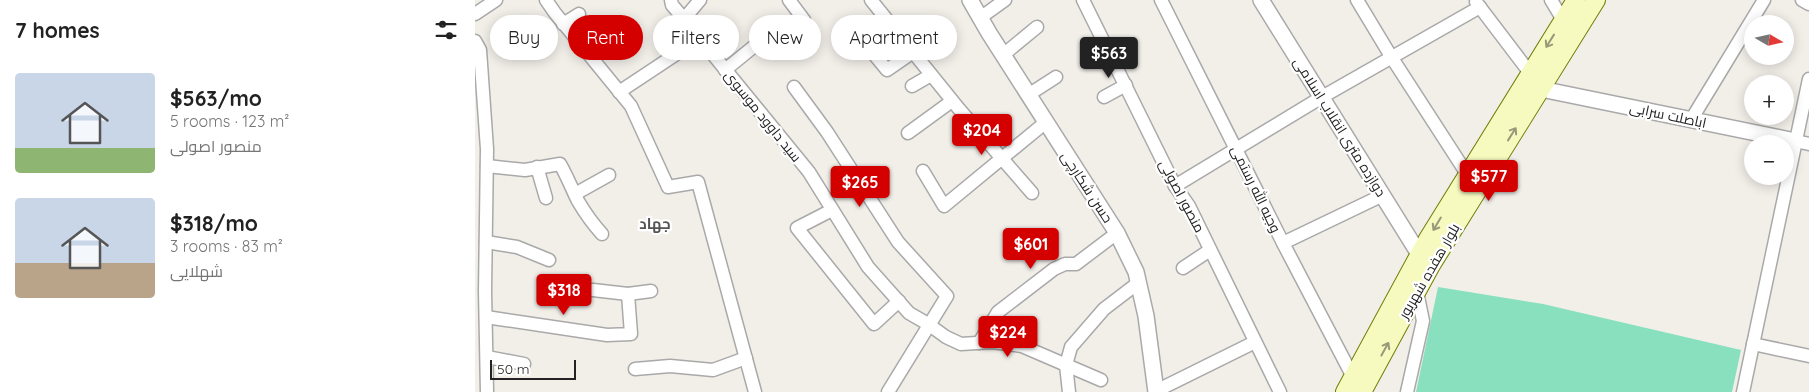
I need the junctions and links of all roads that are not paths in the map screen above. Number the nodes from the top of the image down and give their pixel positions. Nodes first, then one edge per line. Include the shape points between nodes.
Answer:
1 (496, 0) edge
2 (546, 0) edge
3 (671, 0) edge
4 (700, 0) edge
5 (789, 0) edge
6 (871, 0) edge
7 (970, 0) edge
8 (1005, 0) edge
9 (1083, 0) edge
10 (1161, 0) edge
11 (1261, 0) edge
12 (1357, 0) edge
13 (1551, 0) edge
14 (1576, 0) edge
15 (1596, 0) edge
16 (1764, 0) edge
17 (1802, 0) edge
18 (1477, 3) edge
19 (1809, 4) edge
20 (475, 14) edge
21 (579, 14) dead end
22 (680, 15) edge
23 (688, 15) edge
24 (800, 15) edge
25 (883, 15) edge
26 (980, 18) junction
27 (1563, 20) junction
28 (563, 24) junction
29 (1037, 27) dead end
30 (475, 41) edge
31 (749, 50) edge
32 (1003, 55) junction
33 (1392, 58) junction
34 (667, 60) edge
35 (717, 60) edge
36 (879, 60) edge
37 (901, 60) edge
38 (919, 60) edge
39 (725, 70) junction
40 (1530, 73) junction
41 (931, 75) junction
42 (1056, 77) dead end
43 (1809, 79) edge
44 (913, 86) dead end
45 (1126, 86) junction
46 (794, 87) dead end
47 (1541, 89) junction
48 (619, 92) junction
49 (1028, 95) junction
50 (1322, 97) junction
51 (1104, 98) dead end
52 (952, 100) junction
53 (1691, 120) junction
54 (1045, 122) junction
55 (908, 133) dead end
56 (1802, 143) edge
57 (1237, 148) junction
58 (1001, 158) junction
59 (487, 166) junction
60 (537, 167) junction
61 (923, 170) dead end
62 (1467, 174) junction
63 (609, 175) dead end
64 (1175, 186) junction
65 (1032, 193) dead end
66 (575, 194) junction
67 (1383, 195) junction
68 (546, 198) dead end
69 (832, 210) junction
70 (1117, 233) junction
71 (602, 234) dead end
72 (486, 242) junction
73 (1283, 243) junction
74 (1210, 250) junction
75 (1419, 254) junction
76 (549, 260) dead end
77 (1183, 268) dead end
78 (1138, 283) junction
79 (480, 288) edge
80 (593, 290) dead end
81 (651, 290) dead end
82 (1417, 292) junction
83 (628, 294) junction
84 (899, 301) junction
85 (486, 317) junction
86 (928, 324) junction
87 (481, 331) edge
88 (979, 342) junction
89 (1255, 342) junction
90 (1753, 344) junction
91 (1809, 356) edge
92 (487, 357) junction
93 (746, 358) junction
94 (524, 364) dead end
95 (1065, 365) junction
96 (635, 369) dead end
97 (1101, 380) dead end
98 (1353, 387) edge
99 (483, 390) edge
100 (1156, 391) edge
101 (755, 392) edge
102 (888, 392) edge
103 (1069, 392) edge
104 (1280, 392) edge
105 (1407, 392) edge
106 (1743, 392) edge

1 - 20 street
2 - 28 street
3 - 22 street, سید داوود موسوی
4 - 23 street
5 - 24 street
6 - 25 street
7 - 26 street, حسن شکارچی
8 - 26 street
9 - 45 street, منصور اصولی
10 - 57 street, وجیه الله رستمی
11 - 50 street, دوازده متری انقلاب اسلامی
12 - 33 street
13 - 27 street
14 - 27 main road, بلوار هفده شهریور
15 - 47 main road, بلوار هفده شهریور
16 - 53 street
17 - 19 street
18 - 33 street
18 - 40 street
21 - 28 street
26 - 32 street, حسن شکارچی
27 -> 40 main road, بلوار هفده شهریور
28 - 48 street
29 - 32 street
30 - 59 street via 480,50
31 - 39 street
32 - 49 street, حسن شکارچی
33 - 50 street
33 - 62 street
34 - 48 street
35 - 39 street, سید داوود موسوی
36 - 37 street via 887,70
38 - 41 street
39 - 69 street, سید داوود موسوی via 809,172
40 - 62 main road, بلوار هفده شهریور
41 - 44 street
41 - 52 street
42 - 49 street
43 - 56 street
45 - 51 street
45 - 64 street, منصور اصولی
46 - 86 street via 898,242 947,296
47 - 53 street, اباصلت سرابی
82 -> 47 main road, بلوار هفده شهریور
48 - 93 street via 631,106 668,187 698,182
49 - 54 street, حسن شکارچی
50 - 57 street
50 - 67 street, دوازده متری انقلاب اسلامی
52 - 55 street
52 - 58 street
53 - 56 street, اباصلت سرابی
54 - 58 street
54 - 70 street, حسن شکارچی
56 - 90 street
57 - 64 street
57 - 73 street, وجیه الله رستمی
58 - 61 street via 944,206
58 - 65 street
59 - 60 street via 525,170
59 - 72 street
60 - 66 street via 560,164
60 - 68 street
62 -> 75 main road, بلوار هفده شهریور
63 - 66 street
64 - 74 street, منصور اصولی via 1189,206
66 - 71 street
67 - 73 street
67 - 75 street, دوازده متری انقلاب اسلامی
69 - 84 street, سید داوود موسوی via 868,267
69 - 84 street via 797,228 874,324
70 - 78 street, حسن شکارچی
70 - 88 street via 1076,264 1054,269 998,312
72 - 76 street via 517,247
72 - 79 street
73 - 98 street, وجیه الله رستمی
74 - 77 street
74 - 89 street, منصور اصولی
75 - 98 main road, بلوار هفده شهریور
78 - 95 street via 1104,309 1071,347
78 - 100 street, حسن شکارچی
79 - 85 street
80 - 83 street
81 - 83 street
98 -> 82 main road, بلوار هفده شهریور
82 - 105 street via 1423,321
83 - 85 street via 631,334 607,336
84 - 86 street, سید داوود موسوی via 909,313
85 - 87 street
86 - 88 street, سید داوود موسوی via 946,338 961,344
86 - 102 street
87 - 92 street
88 - 95 street, سید داوود موسوی via 1022,346
89 - 100 street
89 - 104 street, منصور اصولی
90 - 91 street
90 - 106 street
92 - 94 street
92 - 99 street
93 - 96 street via 713,370 670,366
93 - 101 street
95 - 97 street, سید داوود موسوی
95 - 103 street

